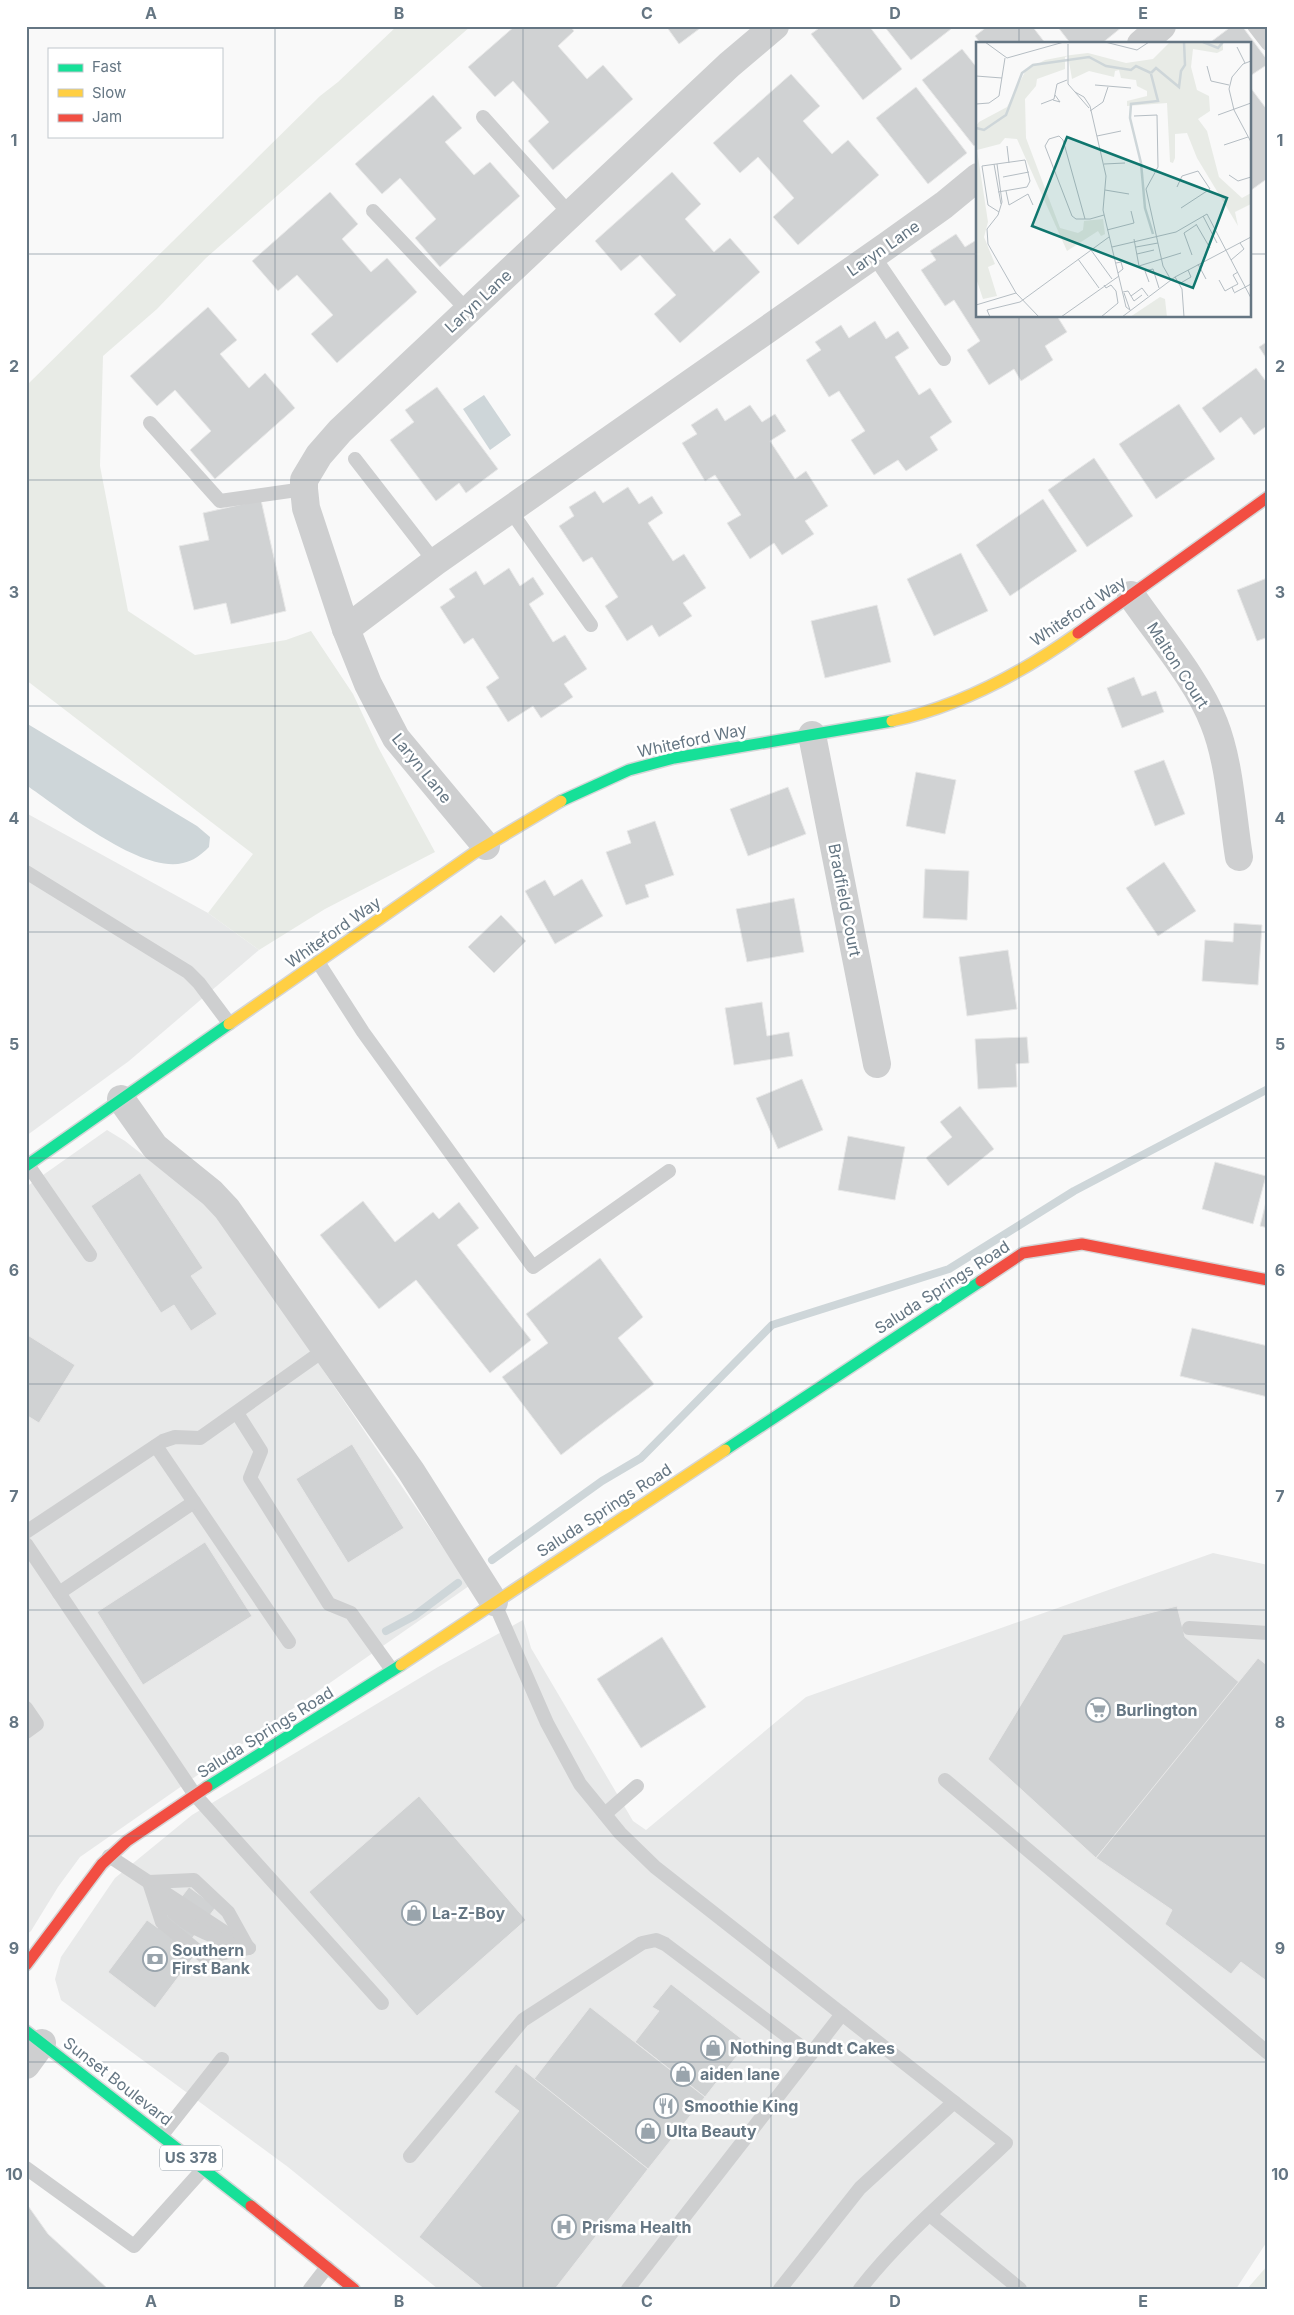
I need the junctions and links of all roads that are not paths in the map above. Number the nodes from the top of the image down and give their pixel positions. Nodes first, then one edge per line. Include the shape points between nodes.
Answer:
1 (775, 26) edge
2 (1162, 26) edge
3 (1254, 26) edge
4 (1143, 42) edge
5 (1268, 44) edge
6 (483, 117) dead end
7 (976, 179) edge
8 (373, 212) dead end
9 (570, 214) junction
10 (873, 255) junction
11 (468, 311) junction
12 (944, 359) dead end
13 (150, 424) dead end
14 (356, 458) dead end
15 (304, 489) junction
16 (1268, 497) edge
17 (510, 510) junction
18 (435, 562) junction
19 (1131, 595) junction
20 (591, 625) dead end
21 (346, 628) junction
22 (812, 735) junction
23 (486, 846) junction
24 (1239, 857) dead end
25 (26, 872) edge
26 (318, 962) junction
27 (229, 1022) junction
28 (877, 1064) dead end
29 (122, 1100) junction
30 (27, 1166) edge
31 (670, 1171) dead end
32 (90, 1255) dead end
33 (1268, 1280) edge
34 (327, 1348) junction
35 (237, 1413) junction
36 (156, 1446) junction
37 (194, 1502) junction
38 (26, 1532) edge
39 (26, 1544) edge
40 (59, 1593) junction
41 (494, 1602) junction
42 (1189, 1628) dead end
43 (1268, 1633) edge
44 (290, 1642) dead end
45 (392, 1670) junction
46 (26, 1708) edge
47 (26, 1732) edge
48 (945, 1780) dead end
49 (637, 1786) dead end
50 (195, 1795) junction
51 (605, 1814) junction
52 (109, 1856) junction
53 (149, 1882) junction
54 (249, 1948) junction
55 (26, 1965) edge
56 (382, 2003) dead end
57 (842, 2014) junction
58 (34, 2037) edge
59 (1268, 2053) edge
60 (811, 2054) junction
61 (222, 2059) dead end
62 (26, 2066) edge
63 (954, 2102) junction
64 (162, 2135) junction
65 (410, 2156) dead end
66 (26, 2168) edge
67 (204, 2168) junction
68 (930, 2215) junction
69 (327, 2267) junction
70 (310, 2289) edge
71 (354, 2289) edge
72 (628, 2289) edge
73 (780, 2289) edge
74 (860, 2289) edge
75 (1020, 2289) edge

1 - 9 street, Laryn Lane
2 - 4 street
3 - 5 lane
6 - 9 lane
7 - 10 street, Laryn Lane
8 - 11 lane
9 - 11 street, Laryn Lane
10 - 12 lane
10 - 17 street, Laryn Lane
11 - 15 street, Laryn Lane via 340,431 319,455 304,480
13 - 15 lane via 220,501
14 - 18 lane
15 - 21 street, Laryn Lane via 306,508
16 - 19 street, Whiteford Way
17 - 18 street, Laryn Lane
17 - 20 lane
18 - 21 street, Laryn Lane
19 - 22 street, Whiteford Way via 1037,659 951,704 886,723
19 - 24 street, Malton Court via 1201,696 1214,722 1222,746
21 - 23 street, Laryn Lane via 368,684 396,738
22 - 23 street, Whiteford Way via 697,752 631,769 543,809
22 - 28 street, Bradfield Court
23 - 26 street, Whiteford Way
25 - 27 lane via 188,972
26 - 27 street, Whiteford Way
26 - 31 lane via 363,1032 533,1267
27 - 29 street, Whiteford Way
29 - 30 street, Whiteford Way
29 - 34 street via 155,1147 227,1209
30 - 32 lane
33 - 41 street, Saluda Springs Road via 1082,1244 1023,1253
34 - 35 lane
34 - 41 street via 411,1471
35 - 36 lane via 200,1438 175,1437
35 - 45 lane via 261,1451 250,1478 329,1604 351,1613
36 - 37 lane
36 - 38 lane
37 - 40 lane
37 - 44 lane
39 - 40 lane
40 - 50 lane
41 - 45 street, Saluda Springs Road
41 - 51 lane via 561,1751 580,1784
42 - 43 lane
45 - 50 street, Saluda Springs Road
46 - 47 lane via 37,1724
48 - 59 lane
49 - 51 lane
50 - 52 street, Saluda Springs Road
50 - 56 lane
51 - 57 lane via 655,1866
52 - 53 lane
52 - 55 street, Saluda Springs Road
53 - 54 lane
53 - 54 lane via 194,1880 228,1912
53 - 54 lane via 162,1922 205,1957
57 - 60 lane
57 - 63 lane
58 - 62 street
58 - 64 street, Sunset Boulevard / US 378
60 - 65 lane via 665,1944 656,1940 642,1943 523,2020
60 - 72 lane
61 - 64 lane
63 - 68 lane via 1006,2143
63 - 73 lane via 860,2188
64 - 67 street, Sunset Boulevard / US 378
66 - 67 lane via 134,2246
67 - 69 street, Sunset Boulevard / US 378
68 - 74 lane
68 - 75 lane
69 - 70 lane
69 - 71 street, Sunset Boulevard / US 378

